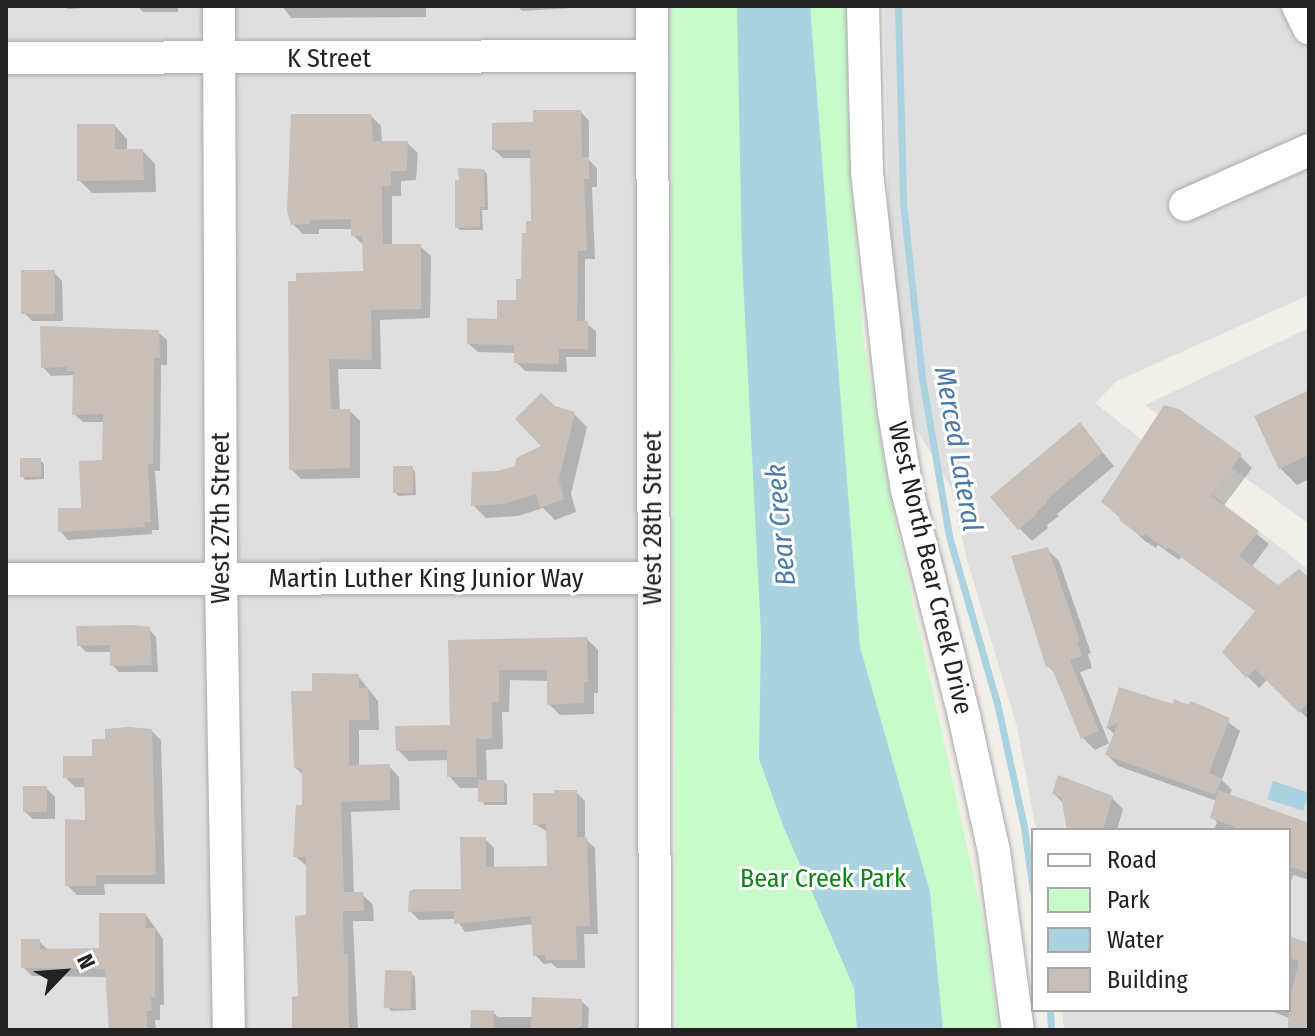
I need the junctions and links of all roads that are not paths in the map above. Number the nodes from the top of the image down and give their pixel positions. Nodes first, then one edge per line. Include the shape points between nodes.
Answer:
1 (219, 6) edge
2 (652, 6) edge
3 (863, 6) edge
4 (1298, 6) edge
5 (1309, 29) edge
6 (652, 56) junction
7 (6, 58) edge
8 (219, 59) junction
9 (1309, 150) edge
10 (1185, 205) dead end
11 (654, 578) junction
12 (6, 579) edge
13 (221, 579) junction
14 (229, 1030) edge
15 (655, 1030) edge
16 (1018, 1030) edge

1 - 8 street, West 27th Street
2 - 6 street, West 28th Street
3 - 16 street, West North Bear Creek Drive via 867,172 894,412 907,490 994,851
4 - 5 street
6 - 8 street, K Street
6 - 11 street, West 28th Street
7 - 8 street, K Street
8 - 13 street, West 27th Street
9 - 10 street
11 - 13 street, Martin Luther King Junior Way
11 - 15 street, West 28th Street
12 - 13 street, Martin Luther King Junior Way
13 - 14 street, West 27th Street

